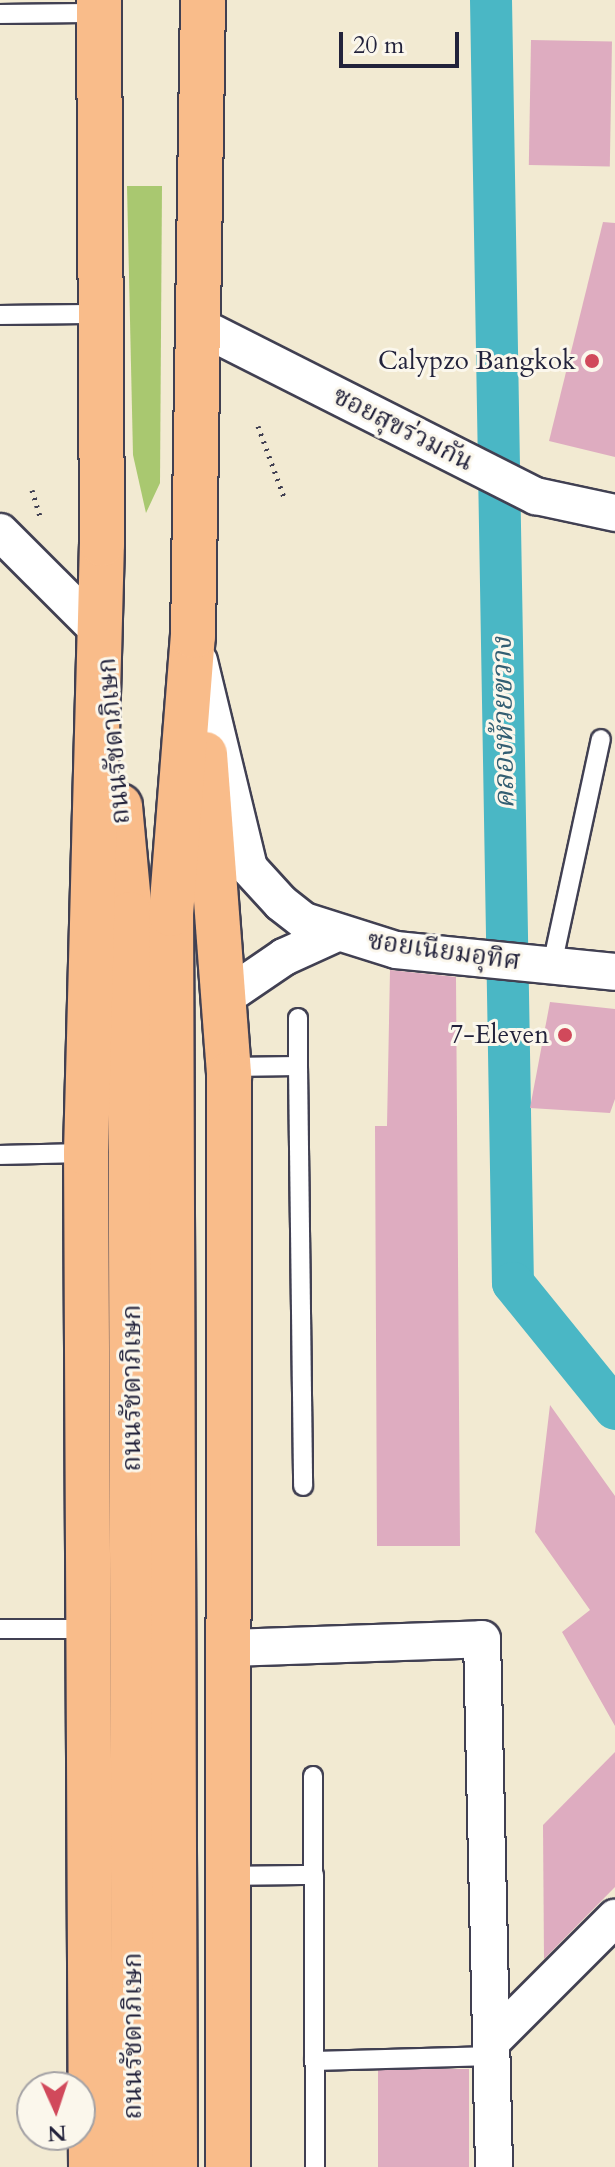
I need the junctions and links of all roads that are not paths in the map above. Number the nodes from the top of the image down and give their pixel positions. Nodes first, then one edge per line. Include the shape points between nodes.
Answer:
1 (203, 4) edge
2 (99, 7) edge
3 (0, 14) edge
4 (101, 314) junction
5 (0, 315) edge
6 (197, 325) junction
7 (615, 513) edge
8 (0, 532) edge
9 (101, 622) junction
10 (193, 636) junction
11 (601, 739) dead end
12 (335, 934) junction
13 (540, 964) junction
14 (615, 972) edge
15 (224, 998) junction
16 (298, 1018) dead end
17 (298, 1066) junction
18 (229, 1067) junction
19 (86, 1153) junction
20 (0, 1155) edge
21 (303, 1486) dead end
22 (0, 1629) edge
23 (89, 1629) junction
24 (230, 1648) junction
25 (313, 1776) dead end
26 (314, 1875) junction
27 (229, 1876) junction
28 (615, 1918) edge
29 (493, 2048) junction
30 (314, 2061) junction
31 (91, 2167) edge
32 (134, 2167) edge
33 (175, 2167) edge
34 (228, 2167) edge
35 (315, 2167) edge
36 (494, 2167) edge

1 - 6 main road, ถนนรัชดาภิเษก
2 - 3 lane
2 - 4 main road, ถนนรัชดาภิเษก
4 - 5 lane
4 - 9 main road, ถนนรัชดาภิเษก
6 - 7 street, ซอยสุขร่วมกัน via 536,496
6 - 10 main road, ถนนรัชดาภิเษก
8 - 9 street
9 - 19 main road, ถนนรัชดาภิเษก
9 - 32 main road, ถนนรัชดาภิเษก via 130,914
10 - 12 street, ซอยเนียมอุทิศ via 249,868 304,921
10 - 15 main road, ถนนรัชดาภิเษก
10 - 33 main road, ถนนรัชดาภิเษก via 171,914
11 - 13 lane
12 - 13 street, ซอยเนียมอุทิศ via 396,950
12 - 15 street via 284,957
13 - 14 street, ซอยเนียมอุทิศ
15 - 18 main road, ถนนรัชดาภิเษก
16 - 17 lane
17 - 18 lane
17 - 21 lane
18 - 24 main road, ถนนรัชดาภิเษก
19 - 20 lane
19 - 23 main road, ถนนรัชดาภิเษก
22 - 23 lane
23 - 31 main road, ถนนรัชดาภิเษก
24 - 27 main road, ถนนรัชดาภิเษก
24 - 29 street via 482,1639
25 - 26 lane
26 - 27 lane
26 - 30 lane
27 - 34 main road, ถนนรัชดาภิเษก
28 - 29 street
29 - 30 lane
29 - 36 street
30 - 35 lane

